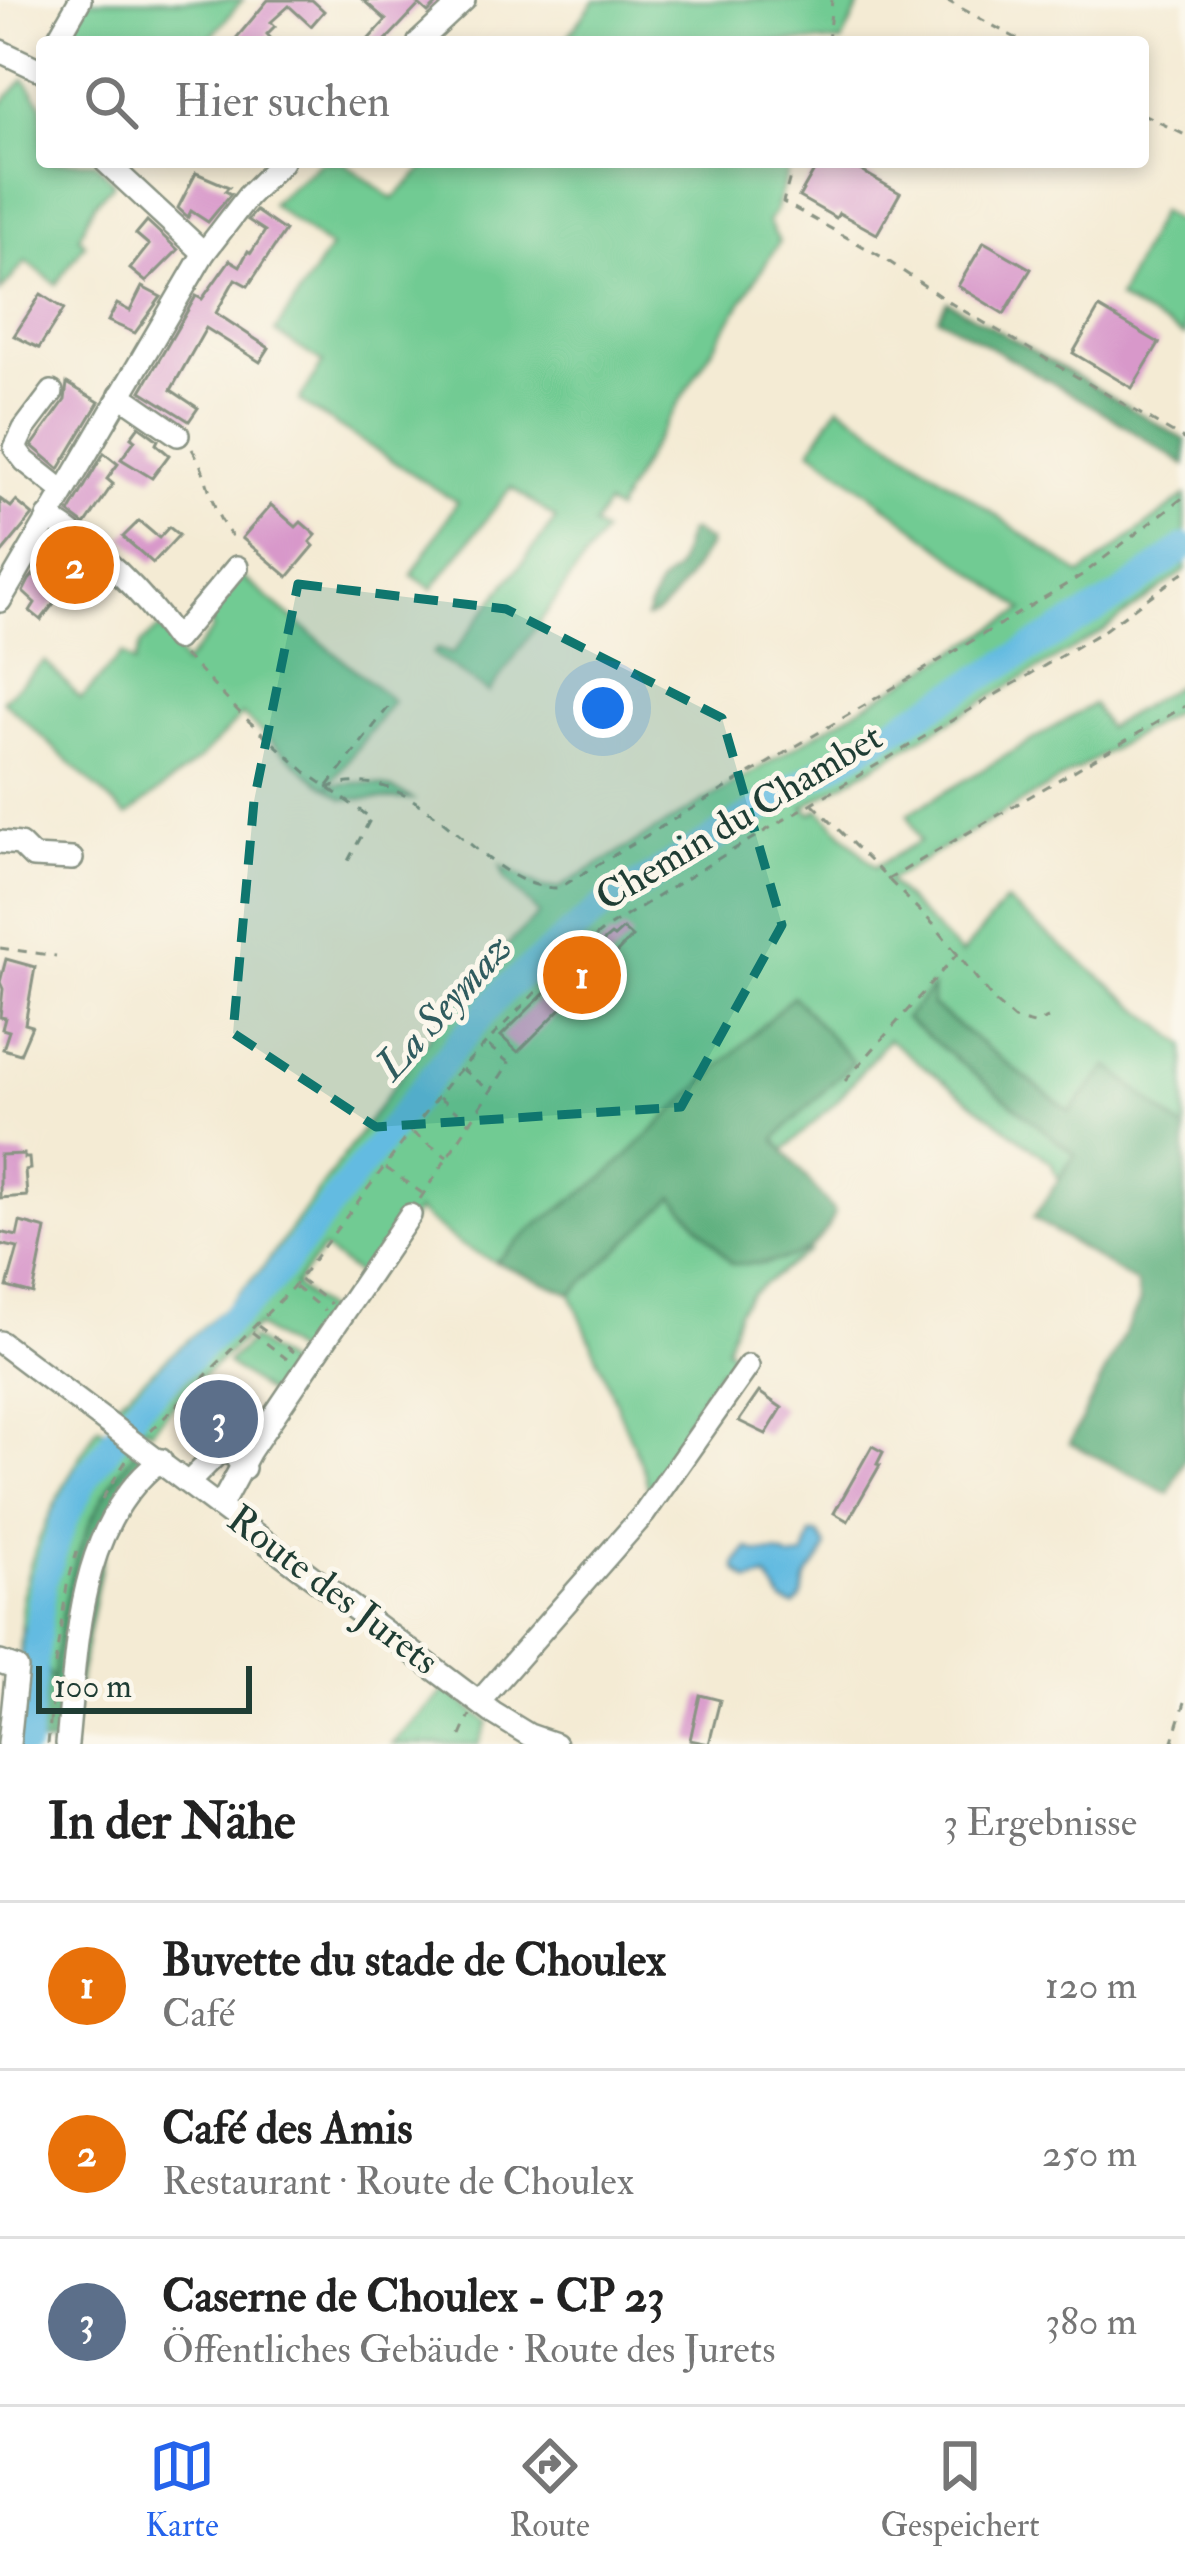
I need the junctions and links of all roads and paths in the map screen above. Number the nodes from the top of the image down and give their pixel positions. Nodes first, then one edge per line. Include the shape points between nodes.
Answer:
1 (80, 0) edge
2 (464, 0) edge
3 (832, 0) edge
4 (947, 0) edge
5 (59, 36) edge
6 (425, 36) edge
7 (829, 36) edge
8 (1012, 36) edge
9 (0, 51) edge
10 (36, 69) edge
11 (1149, 117) edge
12 (1185, 135) edge
13 (112, 168) edge
14 (276, 168) edge
15 (792, 168) edge
16 (204, 253) junction
17 (52, 392) dead end
18 (120, 395) junction
19 (178, 435) joint
20 (1185, 440) edge
21 (8, 444) edge
22 (62, 491) junction
23 (1185, 496) edge
24 (48, 517) junction
25 (232, 536) dead end
26 (237, 567) dead end
27 (1185, 571) edge
28 (3, 587) edge
29 (176, 639) junction
30 (392, 701) dead end
31 (1185, 706) edge
32 (327, 788) junction
33 (812, 802) junction
34 (0, 842) edge
35 (72, 860) dead end
36 (348, 861) dead end
37 (887, 880) junction
38 (0, 947) edge
39 (959, 952) junction
40 (56, 956) dead end
41 (1048, 1018) dead end
42 (484, 1041) junction
43 (461, 1068) junction
44 (845, 1082) dead end
45 (491, 1091) junction
46 (438, 1097) junction
47 (470, 1123) junction
48 (411, 1132) junction
49 (447, 1157) junction
50 (384, 1166) junction
51 (423, 1194) junction
52 (410, 1215) joint
53 (299, 1279) junction
54 (293, 1286) junction
55 (341, 1317) junction
56 (257, 1325) junction
57 (250, 1331) junction
58 (5, 1358) edge
59 (748, 1366) dead end
60 (307, 1367) junction
61 (139, 1444) junction
62 (161, 1460) junction
63 (244, 1468) junction
64 (190, 1481) junction
65 (221, 1505) junction
66 (0, 1662) edge
67 (479, 1702) junction
68 (1185, 1702) edge
69 (9, 1744) edge
70 (67, 1744) edge
71 (554, 1744) edge
72 (1172, 1744) edge

1 - 5 street
2 - 6 street
3 - 7 path
4 - 8 path
9 - 10 street
11 - 12 path
13 - 16 street
14 - 16 street
15 - 20 path via 783,202
16 - 18 street
17 - 21 street
18 - 19 street
18 - 22 street
19 - 25 path via 205,470 217,517
21 - 22 street
22 - 24 street
23 - 32 path via 1094,568 559,888 501,866 395,788
24 - 28 street
24 - 29 street via 119,571
26 - 29 street
27 - 33 path, Chemin du Chambet via 1103,631
29 - 32 path via 188,662
30 - 32 path
31 - 37 path
32 - 36 path via 371,818
33 - 37 path
33 - 42 path, Chemin du Chambet via 605,929
34 - 35 street via 20,844 33,857
37 - 39 path
38 - 40 path
39 - 41 path via 1014,1019
39 - 44 path
42 - 43 path, Chemin du Chambet
42 - 45 path via 509,1063
43 - 45 path
43 - 46 path, Chemin du Chambet
45 - 47 path
46 - 47 path
46 - 48 path, Chemin du Chambet
47 - 49 path
48 - 49 path
48 - 50 path, Chemin du Chambet
49 - 51 path
50 - 51 path
50 - 53 path, Chemin du Chambet
51 - 52 path
52 - 55 street
53 - 54 path, Chemin du Chambet
53 - 55 path
54 - 55 path
54 - 56 path, Chemin du Chambet
55 - 60 street
56 - 57 path, Chemin du Chambet
56 - 60 path
57 - 60 path
57 - 61 path, Chemin du Chambet
58 - 61 street, Route des Jurets
59 - 67 street via 644,1514
60 - 63 street
61 - 62 street, Route des Jurets
62 - 64 street, Route des Jurets
62 - 70 street via 125,1496 90,1572
63 - 64 street via 220,1451
63 - 65 street
64 - 65 street, Route des Jurets
65 - 67 street, Route des Jurets
66 - 69 street via 17,1668
67 - 71 street, Route des Jurets
68 - 72 path

